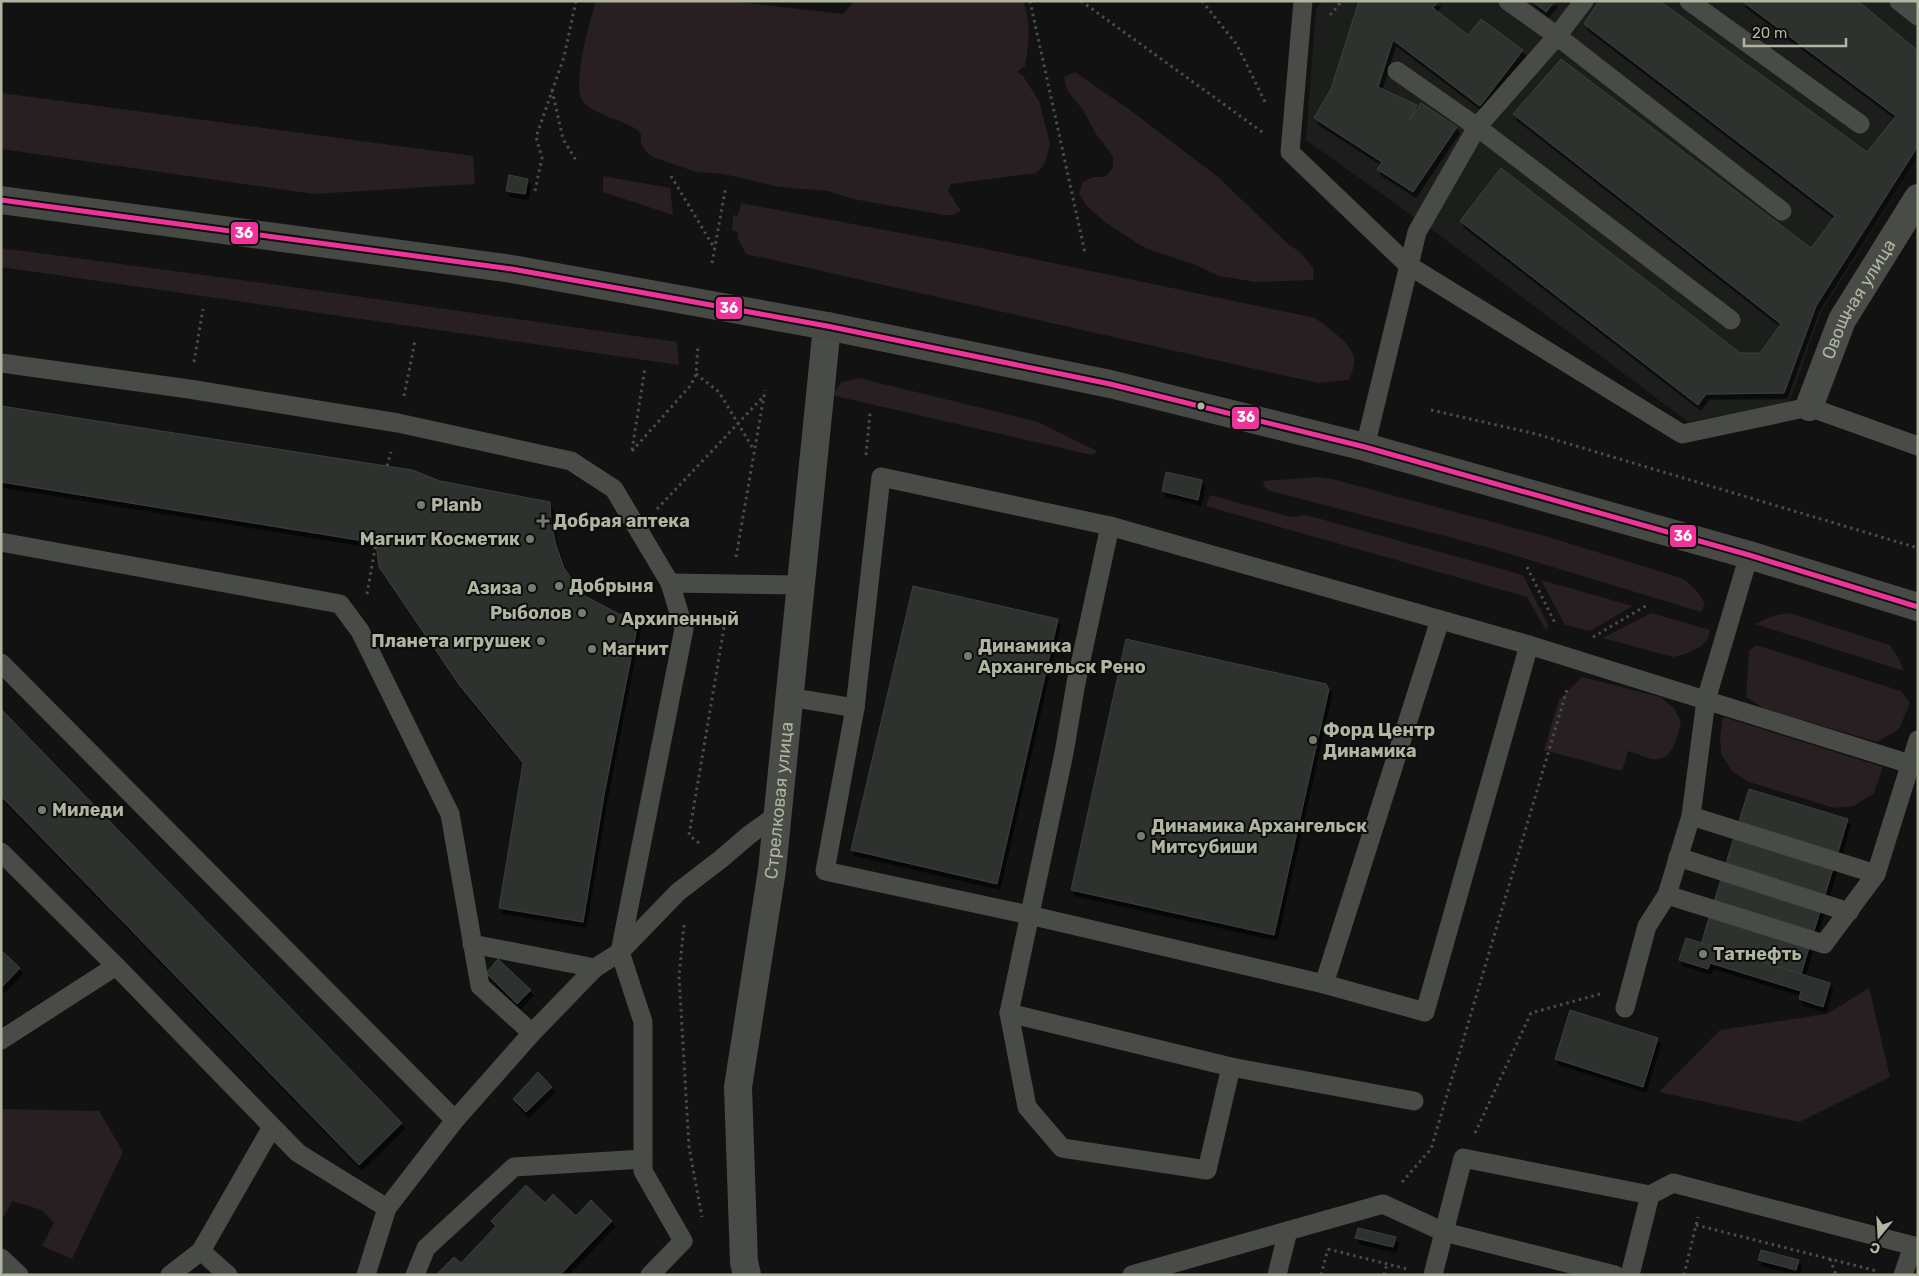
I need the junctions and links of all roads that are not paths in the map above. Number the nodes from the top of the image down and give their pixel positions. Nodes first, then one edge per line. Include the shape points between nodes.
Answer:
1 (1303, 1) edge
2 (1508, 1) edge
3 (1584, 1) edge
4 (1689, 1) edge
5 (1899, 1) edge
6 (1918, 16) edge
7 (1557, 36) junction
8 (1397, 71) dead end
9 (1860, 124) dead end
10 (1477, 127) junction
11 (1918, 198) edge
12 (1, 200) edge
13 (1782, 211) dead end
14 (1408, 264) junction
15 (1731, 320) dead end
16 (827, 326) junction
17 (1, 363) edge
18 (1808, 407) junction
19 (1918, 446) edge
20 (1365, 447) junction
21 (1110, 526) junction
22 (1, 542) edge
23 (1748, 555) junction
24 (670, 582) junction
25 (801, 585) junction
26 (1918, 607) edge
27 (1440, 620) junction
28 (1529, 645) junction
29 (1, 663) edge
30 (789, 697) junction
31 (1706, 700) junction
32 (855, 708) junction
33 (1918, 740) edge
34 (1910, 764) junction
35 (778, 814) junction
36 (1691, 816) junction
37 (1, 852) edge
38 (1678, 857) junction
39 (1876, 874) junction
40 (1667, 895) junction
41 (1849, 912) junction
42 (1029, 915) junction
43 (472, 944) junction
44 (620, 952) junction
45 (116, 966) junction
46 (595, 968) junction
47 (1324, 984) junction
48 (1626, 1008) dead end
49 (1009, 1013) junction
50 (532, 1033) junction
51 (1, 1040) edge
52 (1231, 1067) junction
53 (1414, 1102) dead end
54 (455, 1120) junction
55 (272, 1127) junction
56 (643, 1159) junction
57 (1650, 1195) junction
58 (387, 1208) junction
59 (1444, 1232) junction
60 (1287, 1235) junction
61 (1915, 1246) edge
62 (201, 1250) junction
63 (1, 1258) edge
64 (19, 1275) edge
65 (170, 1275) edge
66 (228, 1275) edge
67 (366, 1275) edge
68 (415, 1275) edge
69 (650, 1275) edge
70 (747, 1275) edge
71 (1132, 1275) edge
72 (1277, 1275) edge
73 (1434, 1275) edge
74 (1615, 1275) edge
75 (1630, 1275) edge
76 (1903, 1275) edge

1 - 14 lane via 1290,152
2 - 7 lane
3 - 7 lane
4 - 9 lane
5 - 6 lane
7 - 10 lane
7 - 13 lane
8 - 10 lane
10 - 14 lane via 1417,232
10 - 15 lane
11 - 18 street, Овощная улица via 1842,320
12 - 16 main road via 465,262
14 - 18 lane via 1682,434
14 - 20 lane
16 - 20 main road via 1110,384
16 - 25 street, Стрелковая улица
17 - 24 lane via 398,423 570,461 614,489
18 - 19 lane
20 - 23 main road
21 - 27 lane
21 - 32 lane via 882,477
21 - 42 lane
22 - 43 lane via 340,604 360,631 450,814
23 - 26 main road
23 - 31 lane
24 - 25 lane
24 - 44 lane via 684,629
25 - 30 street, Стрелковая улица
27 - 28 lane
27 - 47 lane
28 - 31 lane
28 - 47 lane via 1426,1012
29 - 54 lane
30 - 32 lane
30 - 35 street, Стрелковая улица
31 - 34 lane
31 - 36 lane
32 - 42 lane via 825,871
33 - 34 lane
34 - 39 lane
35 - 44 lane via 678,892
35 - 70 street, Стрелковая улица via 738,1087
36 - 38 lane
36 - 39 lane
37 - 45 lane
38 - 40 lane
38 - 41 lane
39 - 41 lane
40 - 41 lane via 1824,944
40 - 48 lane via 1647,926
42 - 47 lane
42 - 49 lane
43 - 46 lane
43 - 50 lane via 480,986
44 - 46 lane
44 - 56 lane via 644,1022
45 - 51 lane
45 - 55 lane
46 - 50 lane
49 - 52 lane
49 - 52 lane via 1027,1107 1062,1148 1207,1170
50 - 54 lane
52 - 53 lane
54 - 58 lane
55 - 58 lane via 298,1153
55 - 62 lane
56 - 68 lane via 514,1167 426,1248
56 - 69 lane via 643,1171 683,1241
57 - 59 lane via 1463,1158
57 - 61 lane via 1673,1183
57 - 75 lane
58 - 67 lane
59 - 60 lane via 1383,1204
59 - 73 lane
59 - 74 lane
60 - 71 lane
60 - 72 lane
61 - 76 lane
62 - 65 lane
62 - 66 lane
63 - 64 lane

